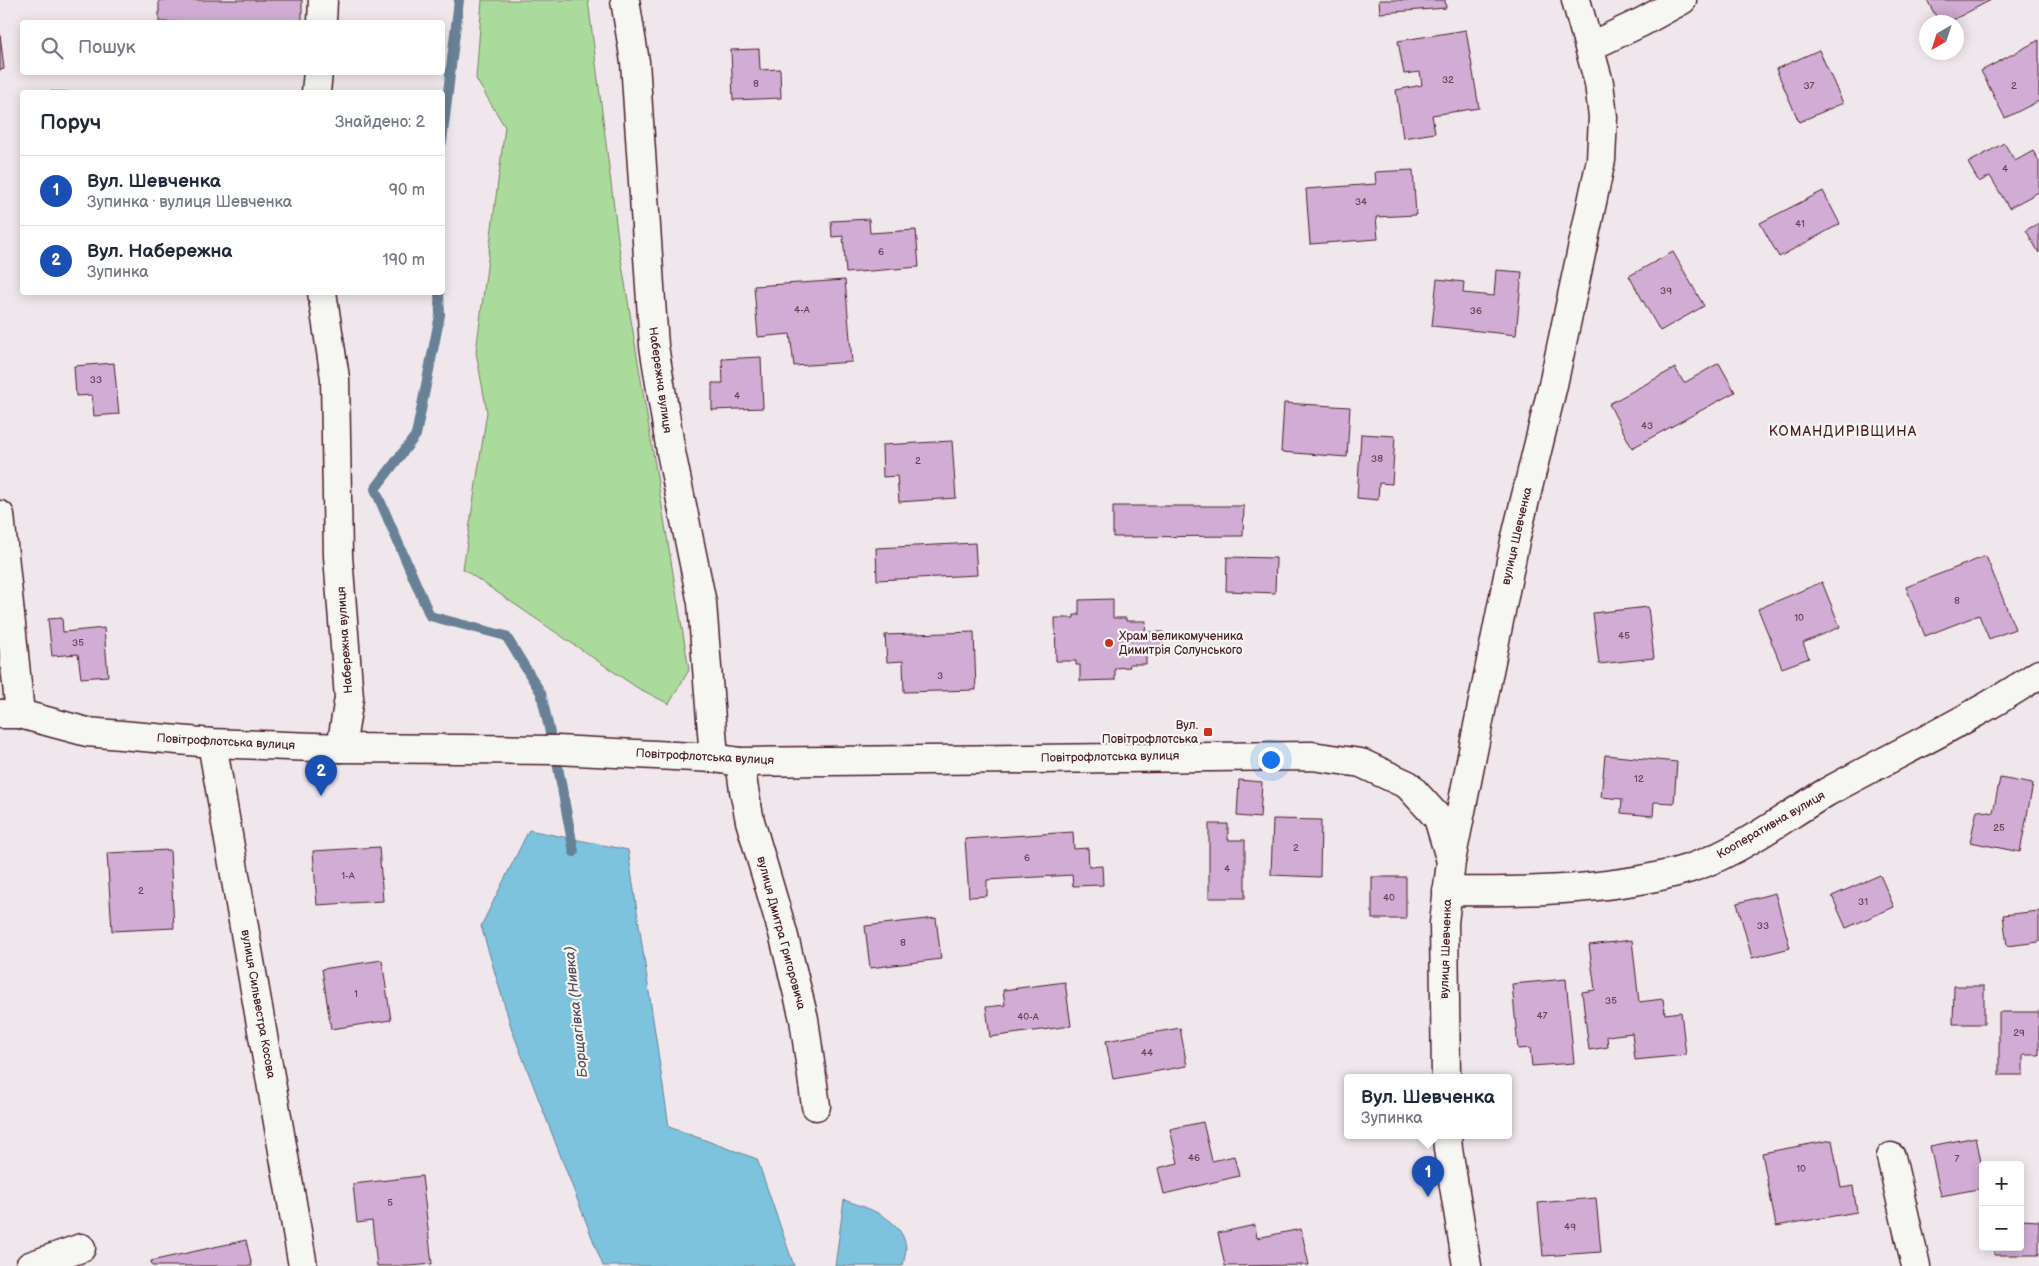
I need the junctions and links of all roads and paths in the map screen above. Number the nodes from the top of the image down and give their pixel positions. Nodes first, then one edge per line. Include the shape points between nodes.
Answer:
1 (323, 0) edge
2 (625, 0) edge
3 (1576, 0) edge
4 (1682, 0) edge
5 (322, 20) edge
6 (1589, 47) junction
7 (318, 75) edge
8 (316, 90) edge
9 (322, 295) edge
10 (0, 515) edge
11 (2039, 674) edge
12 (10, 714) edge
13 (212, 742) junction
14 (341, 748) junction
15 (727, 760) junction
16 (1451, 861) junction
17 (1447, 891) junction
18 (1446, 1074) edge
19 (816, 1106) dead end
20 (1447, 1139) edge
21 (1891, 1157) dead end
22 (80, 1248) dead end
23 (30, 1266) edge
24 (303, 1266) edge
25 (1467, 1266) edge
26 (1916, 1266) edge

1 - 5 street
2 - 15 street, Набережна вулиця via 635,62 654,346 671,452 702,603
3 - 6 street, вулиця Шевченка
4 - 6 street
6 - 16 street, вулиця Шевченка via 1599,83 1603,117 1601,160 1515,541
7 - 8 street
9 - 14 street, Набережна вулиця via 335,378 338,556 349,698
10 - 12 street
11 - 17 street, Кооперативна вулиця via 1736,847 1695,867 1613,884 1513,892
12 - 13 street, Повітрофлотська вулиця via 88,732
13 - 14 street, Повітрофлотська вулиця
13 - 24 street, вулиця Сильвестра Косова
14 - 15 street, Повітрофлотська вулиця via 557,750
15 - 16 street, Повітрофлотська вулиця via 1312,756 1361,763 1408,785 1438,818
15 - 19 street, вулиця Дмитра Григоровича via 744,790 783,933 804,1019
16 - 17 street, вулиця Шевченка
17 - 18 street, вулиця Шевченка via 1444,923
20 - 25 street
21 - 26 street
22 - 23 street

